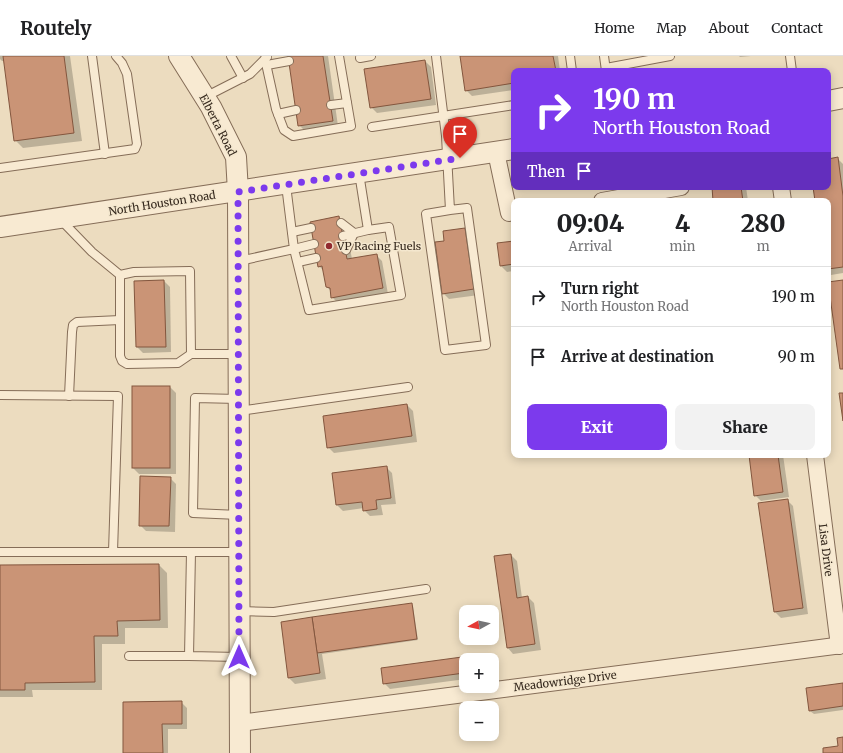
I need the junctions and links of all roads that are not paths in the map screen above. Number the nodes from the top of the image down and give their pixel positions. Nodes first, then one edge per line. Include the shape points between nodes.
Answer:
1 (92, 56) edge
2 (116, 56) edge
3 (179, 56) edge
4 (231, 56) edge
5 (338, 56) edge
6 (371, 56) edge
7 (436, 56) edge
8 (570, 56) edge
9 (604, 56) edge
10 (670, 56) edge
11 (790, 56) edge
12 (360, 58) dead end
13 (267, 60) edge
14 (289, 61) dead end
15 (572, 68) edge
16 (606, 68) edge
17 (615, 68) edge
18 (792, 68) edge
19 (243, 78) junction
20 (205, 97) junction
21 (843, 98) edge
22 (831, 100) edge
23 (347, 103) junction
24 (331, 105) dead end
25 (511, 105) edge
26 (296, 110) dead end
27 (278, 114) junction
28 (444, 116) junction
29 (372, 127) dead end
30 (505, 151) edge
31 (105, 154) junction
32 (447, 160) junction
33 (0, 168) edge
34 (359, 174) junction
35 (286, 185) junction
36 (664, 190) edge
37 (238, 192) junction
38 (619, 198) edge
39 (450, 210) junction
40 (511, 213) edge
41 (59, 219) junction
42 (341, 223) dead end
43 (0, 226) edge
44 (311, 228) dead end
45 (368, 230) junction
46 (292, 232) junction
47 (354, 233) junction
48 (343, 236) dead end
49 (314, 244) dead end
50 (294, 249) junction
51 (346, 250) dead end
52 (316, 258) dead end
53 (238, 261) junction
54 (298, 262) junction
55 (120, 275) junction
56 (120, 320) junction
57 (191, 354) junction
58 (238, 354) junction
59 (408, 387) dead end
60 (0, 395) edge
61 (69, 396) junction
62 (238, 405) junction
63 (815, 458) edge
64 (239, 515) junction
65 (0, 552) edge
66 (113, 552) junction
67 (191, 552) junction
68 (239, 552) junction
69 (426, 589) dead end
70 (239, 611) junction
71 (841, 645) edge
72 (129, 656) dead end
73 (189, 656) junction
74 (239, 657) junction
75 (240, 723) junction
76 (240, 753) edge

1 - 31 lane
2 - 31 lane via 127,74 137,144 135,149
3 - 20 street, Elberta Road
4 - 19 lane
5 - 23 lane
6 - 12 lane
7 - 28 lane
8 - 15 lane
9 - 16 lane
10 - 17 lane
11 - 18 lane
13 - 14 lane
13 - 19 lane
13 - 27 lane
19 - 20 lane
20 - 37 street, Elberta Road via 236,157
21 - 22 street
23 - 24 lane
23 - 27 lane via 351,126 293,136 284,130
25 - 28 lane
26 - 27 lane
28 - 29 lane
28 - 32 lane
30 - 32 street, North Houston Road
30 - 40 street via 509,213
31 - 33 lane
32 - 34 street, North Houston Road
32 - 39 lane
34 - 35 street, North Houston Road
34 - 45 lane
35 - 37 street, North Houston Road
35 - 46 lane
36 - 38 street
37 - 41 street, North Houston Road
37 - 53 street, Elberta Road
39 - 39 lane via 467,208 486,345 445,350 426,214
41 - 43 street, North Houston Road
41 - 55 lane
42 - 47 lane
44 - 46 lane
45 - 47 lane
45 - 54 lane via 389,227 400,295 309,310
46 - 50 lane
47 - 48 lane
47 - 51 lane
49 - 50 lane
50 - 53 lane
50 - 54 lane
52 - 54 lane
53 - 58 street, Elberta Road
55 - 56 lane
55 - 57 lane via 190,270
56 - 57 lane via 120,356 127,364 178,363
56 - 61 lane via 77,322 73,325
57 - 58 lane
58 - 62 street, Elberta Road
59 - 62 lane
60 - 61 lane
61 - 66 lane via 118,396
62 - 64 street, Elberta Road
62 - 64 lane via 195,398 193,513
63 - 71 street, Lisa Drive
64 - 68 street, Elberta Road
65 - 66 lane
66 - 67 lane
67 - 68 lane
67 - 73 lane
68 - 70 street, Elberta Road
69 - 70 lane via 274,612
70 - 74 street, Elberta Road
71 - 75 street, Meadowridge Drive
72 - 73 lane
73 - 74 lane
74 - 75 street, Elberta Road
75 - 76 street, Elberta Road

